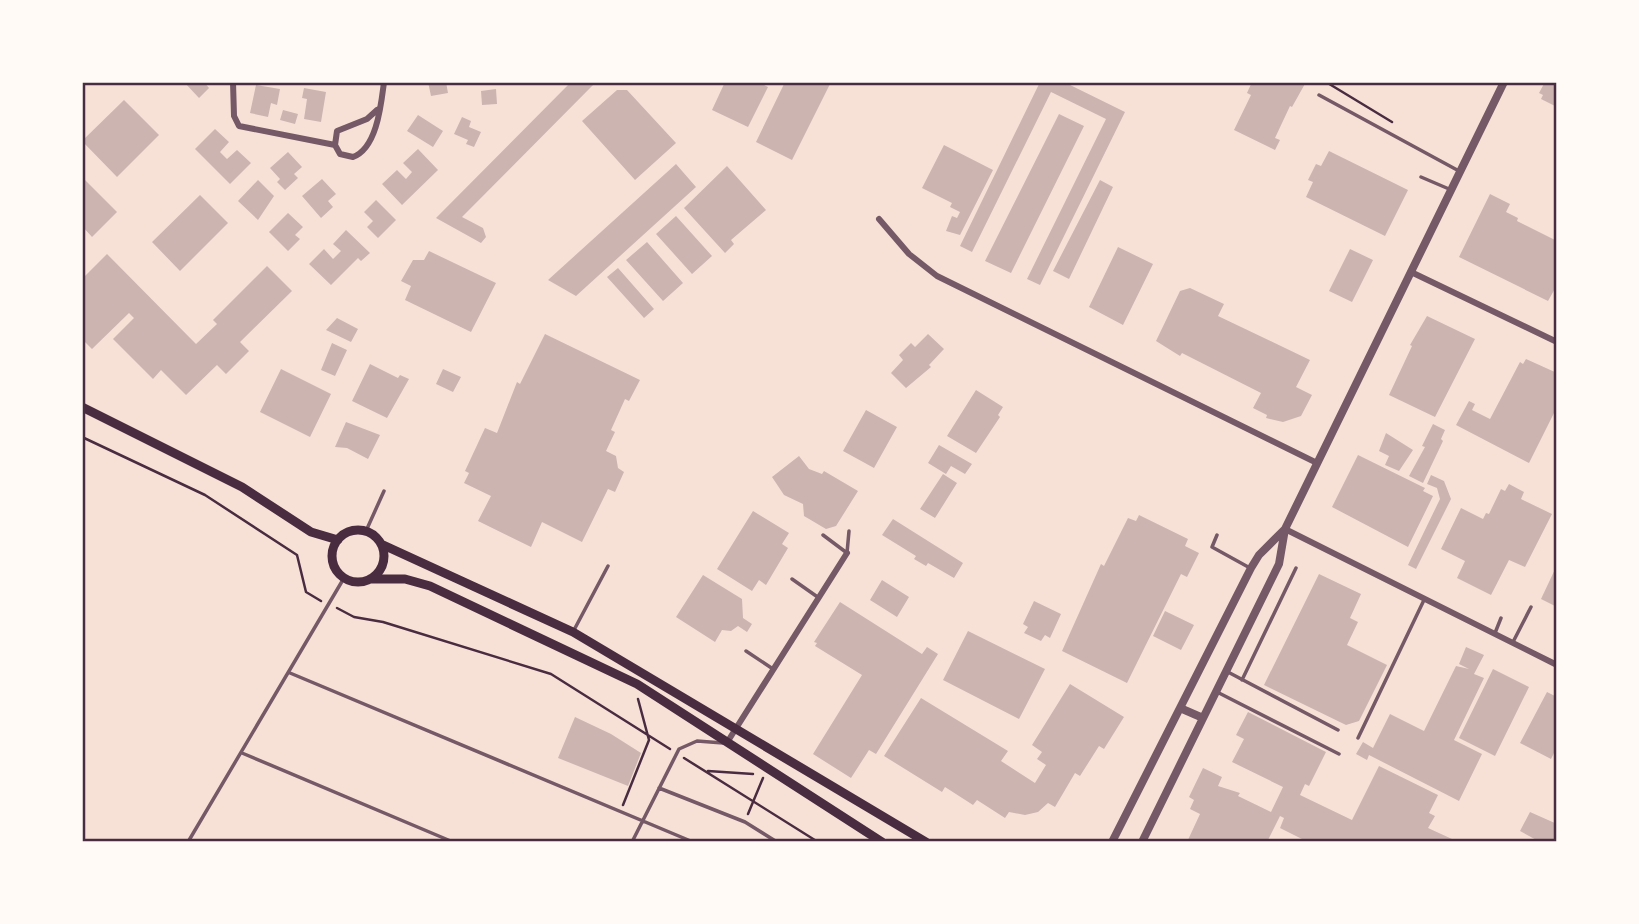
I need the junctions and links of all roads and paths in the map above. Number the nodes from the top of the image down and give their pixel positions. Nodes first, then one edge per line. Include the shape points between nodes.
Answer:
1 (233, 82) edge
2 (384, 82) edge
3 (1326, 82) edge
4 (1504, 82) edge
5 (1319, 95) dead end
6 (377, 110) junction
7 (1401, 128) dead end
8 (335, 145) junction
9 (1460, 171) junction
10 (1421, 177) dead end
11 (1451, 190) junction
12 (879, 219) dead end
13 (1410, 272) junction
14 (1557, 342) edge
15 (82, 407) edge
16 (82, 437) edge
17 (1317, 463) junction
18 (384, 491) dead end
19 (1285, 529) junction
20 (366, 531) junction
21 (849, 531) dead end
22 (823, 535) dead end
23 (1217, 535) dead end
24 (338, 540) junction
25 (382, 544) junction
26 (847, 553) junction
27 (608, 566) dead end
28 (1251, 568) junction
29 (1296, 568) dead end
30 (344, 578) junction
31 (370, 579) junction
32 (792, 579) dead end
33 (819, 598) junction
34 (317, 599) dead end
35 (1424, 600) junction
36 (1531, 607) dead end
37 (344, 611) dead end
38 (1502, 618) dead end
39 (573, 632) junction
40 (1494, 635) junction
41 (1513, 644) junction
42 (746, 651) dead end
43 (591, 661) junction
44 (1557, 665) edge
45 (775, 670) junction
46 (1226, 671) junction
47 (290, 673) junction
48 (1242, 680) junction
49 (1216, 691) junction
50 (637, 696) dead end
51 (1180, 708) junction
52 (1203, 718) junction
53 (737, 730) junction
54 (1338, 730) dead end
55 (648, 736) junction
56 (1358, 738) dead end
57 (728, 741) junction
58 (670, 749) dead end
59 (242, 753) junction
60 (1339, 754) dead end
61 (687, 759) dead end
62 (704, 771) junction
63 (659, 788) junction
64 (752, 801) junction
65 (620, 810) junction
66 (747, 817) dead end
67 (642, 819) junction
68 (188, 842) edge
69 (453, 842) edge
70 (632, 842) edge
71 (693, 842) edge
72 (777, 842) edge
73 (818, 842) edge
74 (882, 842) edge
75 (926, 842) edge
76 (1112, 842) edge
77 (1142, 842) edge

1 - 8 street via 234,116 239,126
2 - 6 street
3 - 7 path
4 - 9 street
5 - 9 lane
6 - 8 street via 337,131
6 - 8 street via 373,137 360,154 345,156
9 - 11 street
10 - 11 lane
11 - 13 street
12 - 17 street via 909,254 937,276
13 - 14 street
13 - 17 street
15 - 24 main road via 242,487 311,532
16 - 34 path via 205,495 297,555 306,592
17 - 19 street
18 - 20 lane
19 - 28 street
19 - 35 street
19 - 46 street via 1279,564
20 - 24 main road via 351,531
20 - 25 main road
21 - 26 lane
22 - 26 lane
23 - 28 lane via 1212,547
24 - 30 main road via 333,561
25 - 31 main road via 383,564
25 - 39 main road
26 - 33 street
27 - 39 lane
28 - 51 street
29 - 48 lane
30 - 31 main road via 356,582
30 - 47 lane
31 - 43 main road via 405,579 430,586
32 - 33 lane
33 - 45 street
35 - 40 street
35 - 56 lane
36 - 41 lane
37 - 55 path via 551,674
38 - 40 lane
39 - 43 main road
39 - 53 main road
40 - 41 street
41 - 44 street
42 - 45 lane
43 - 57 main road
45 - 53 street
46 - 48 lane
46 - 49 street
47 - 59 lane
47 - 65 lane
48 - 54 lane
49 - 52 street
49 - 60 lane
50 - 55 path
51 - 52 street
51 - 76 street
52 - 77 street
53 - 57 street
53 - 75 main road
55 - 58 path
55 - 65 path
57 - 63 lane via 684,745
57 - 74 main road
59 - 68 lane
59 - 69 lane
61 - 62 path
62 - 64 path
62 - 64 path via 764,775
63 - 67 lane
63 - 72 lane via 745,822
64 - 66 path
64 - 73 path
65 - 67 lane
67 - 70 lane
67 - 71 lane

